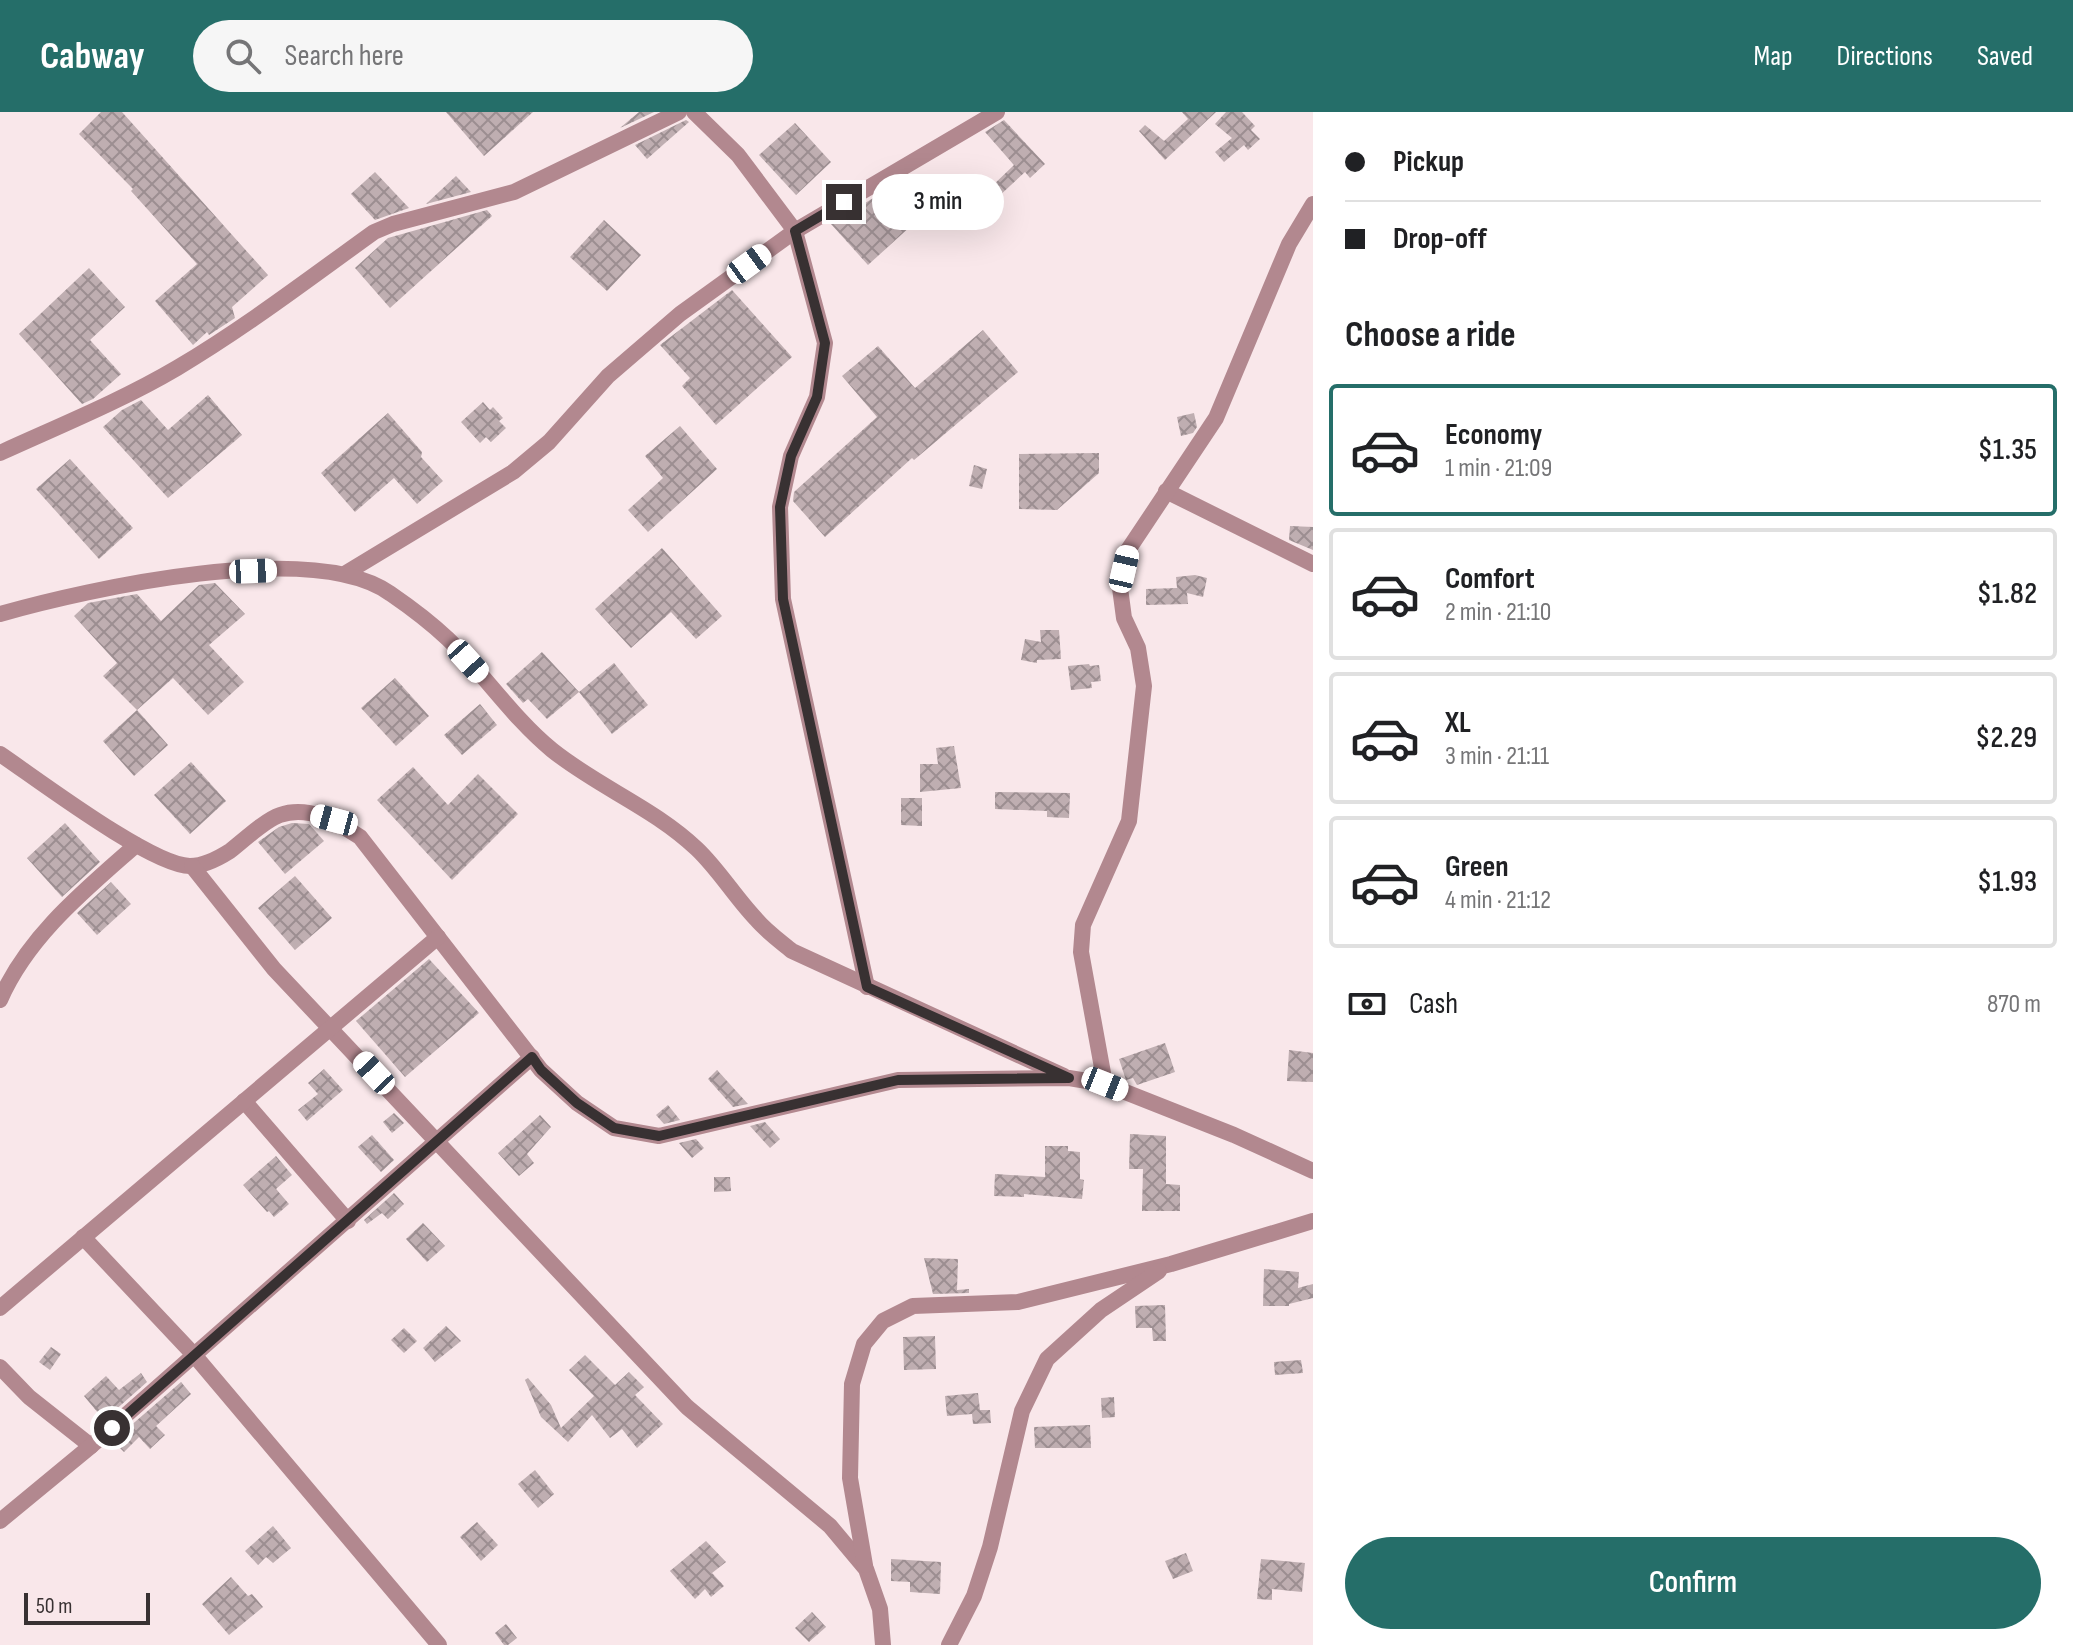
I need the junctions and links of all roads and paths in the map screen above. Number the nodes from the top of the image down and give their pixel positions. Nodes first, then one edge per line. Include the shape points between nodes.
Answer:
1 (679, 112) edge
2 (694, 112) edge
3 (997, 112) edge
4 (1313, 204) edge
5 (795, 231) junction
6 (0, 453) edge
7 (1166, 491) junction
8 (1313, 564) edge
9 (346, 573) junction
10 (0, 614) edge
11 (0, 754) edge
12 (136, 845) junction
13 (192, 866) junction
14 (438, 937) junction
15 (867, 987) junction
16 (0, 1000) edge
17 (330, 1027) junction
18 (532, 1057) junction
19 (1069, 1078) junction
20 (1105, 1084) junction
21 (244, 1101) junction
22 (438, 1141) junction
23 (1313, 1171) edge
24 (348, 1221) junction
25 (1313, 1221) edge
26 (83, 1237) junction
27 (1171, 1264) junction
28 (0, 1308) edge
29 (195, 1356) junction
30 (0, 1367) edge
31 (91, 1446) junction
32 (0, 1521) edge
33 (866, 1569) junction
34 (439, 1645) edge
35 (883, 1645) edge
36 (949, 1645) edge

1 - 6 street via 514,192 374,232 176,369
2 - 5 street via 738,155
3 - 5 street
4 - 7 street via 1289,244 1216,418
5 - 9 street via 680,314 608,376 549,442 513,472
5 - 15 street via 825,343 817,397 791,456 780,507 783,599
7 - 8 street
7 - 20 street via 1128,550 1120,588 1144,686 1129,821 1083,925 1081,952
9 - 10 street via 202,573 68,595
9 - 15 street via 388,591 447,638 552,749 648,810 698,850 757,921 792,951
11 - 12 street
12 - 13 street via 167,862
12 - 16 street via 67,906 12,974
13 - 14 street via 218,859 279,815 305,812 334,820 360,837
13 - 17 street via 274,969
14 - 17 street
14 - 18 street
15 - 19 street
17 - 21 street
17 - 22 street
18 - 19 street via 577,1103 614,1128 659,1136 898,1080
18 - 22 street
19 - 20 street
20 - 23 street
21 - 24 street
21 - 26 street
22 - 24 street
22 - 33 street via 687,1407 821,1518
24 - 29 street
25 - 27 street
26 - 28 street
26 - 29 street
27 - 33 street via 1018,1302 913,1306 883,1321 864,1344 852,1384 850,1478
27 - 36 street via 1101,1310 1047,1359 1022,1411 974,1596
29 - 31 street
29 - 34 street
30 - 31 street
31 - 32 street
33 - 35 street via 880,1609

